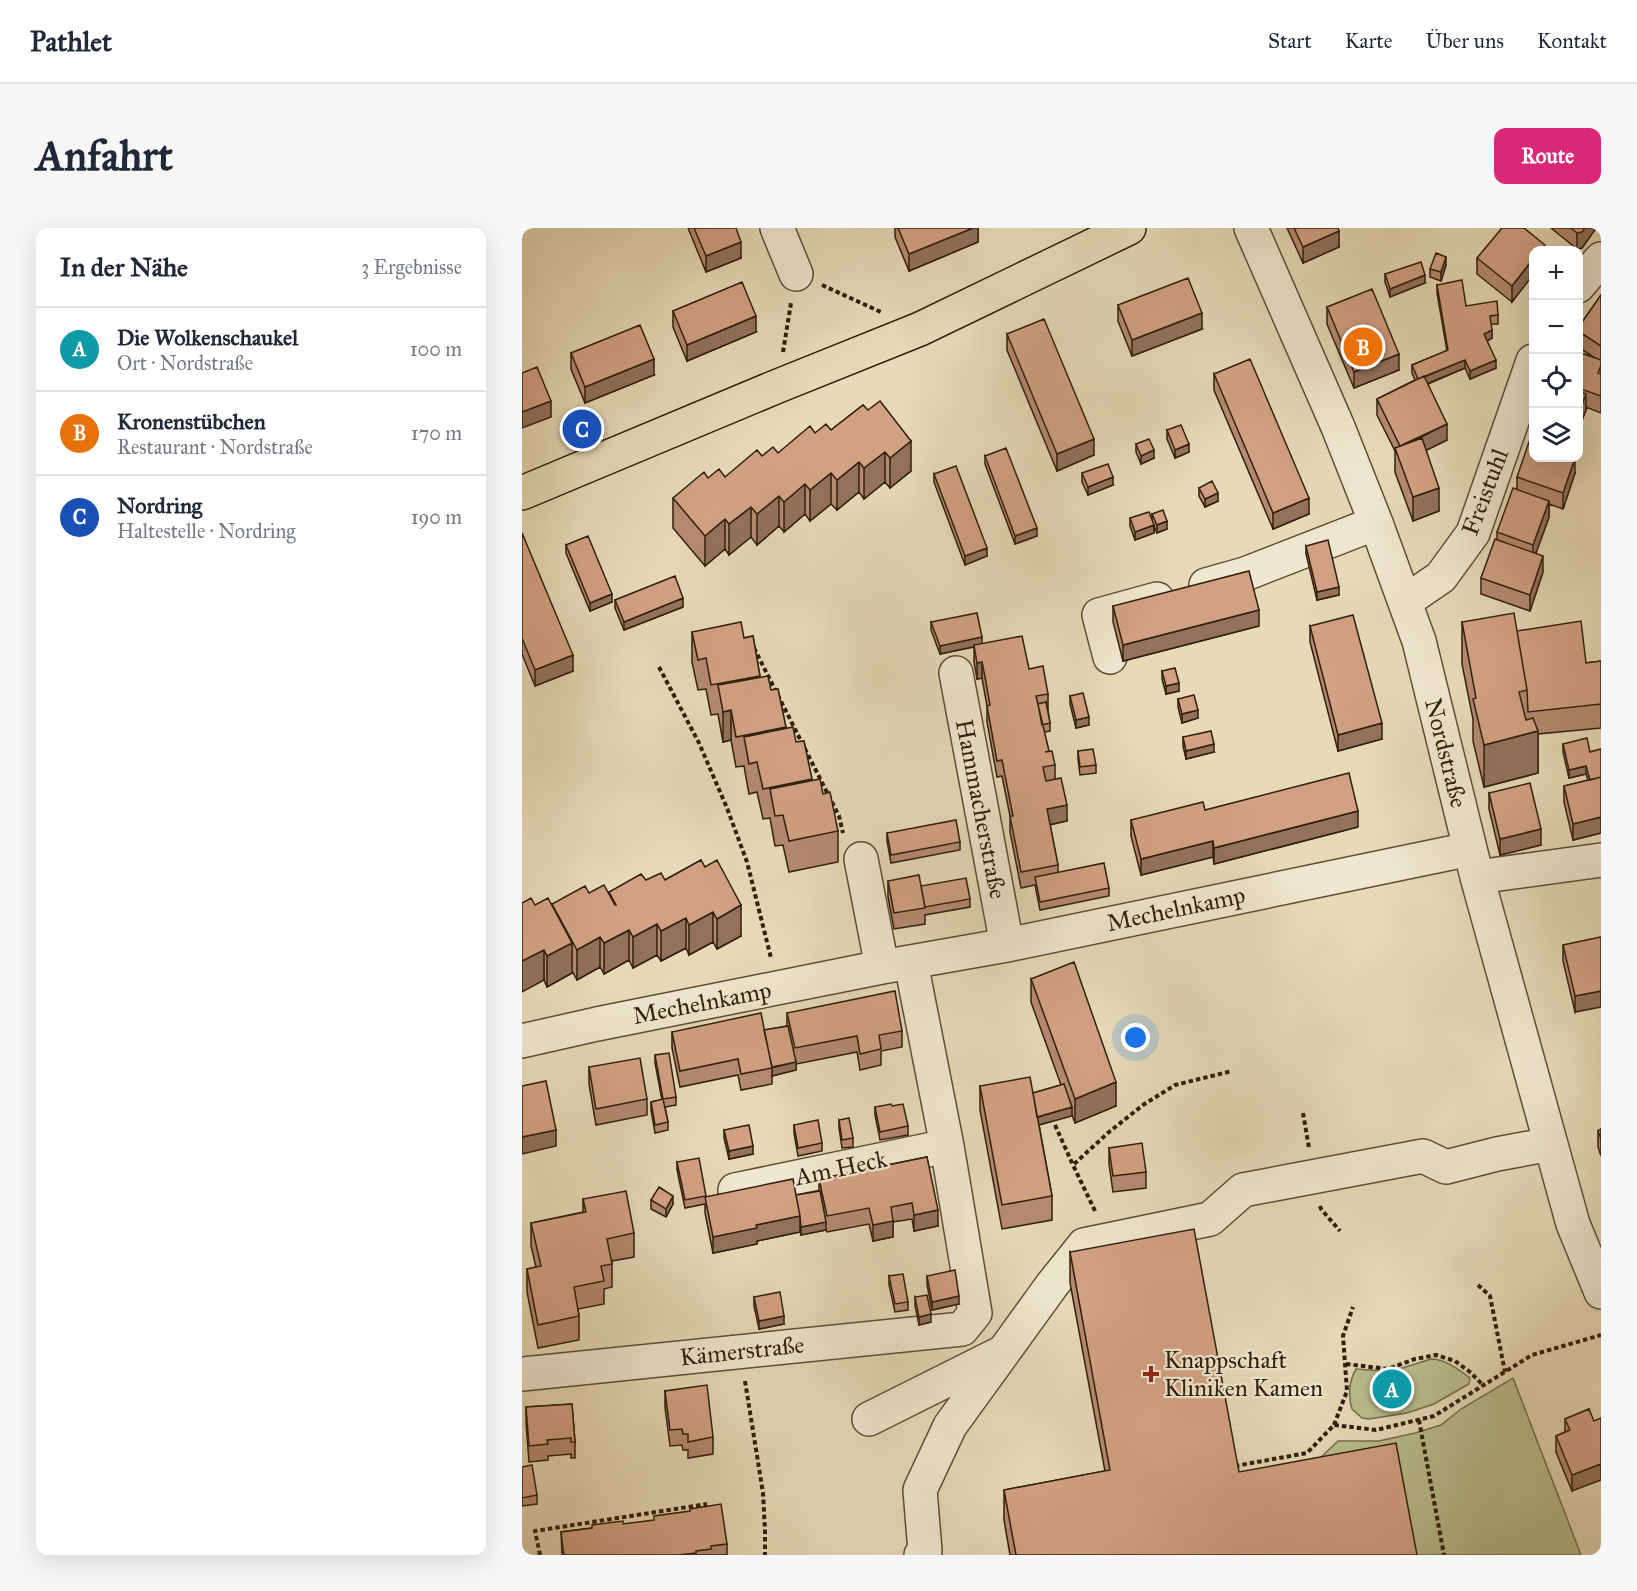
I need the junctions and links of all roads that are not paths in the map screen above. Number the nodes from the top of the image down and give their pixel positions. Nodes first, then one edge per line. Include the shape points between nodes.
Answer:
1 (777, 228) edge
2 (1129, 228) edge
3 (1251, 228) edge
4 (1601, 258) edge
5 (796, 274) road end
6 (1583, 280) edge
7 (1529, 372) edge
8 (522, 493) edge
9 (1377, 523) junction
10 (1406, 601) junction
11 (1110, 657) dead end
12 (956, 673) dead end
13 (861, 859) road end
14 (1601, 860) edge
15 (1473, 863) junction
16 (1007, 945) junction
17 (896, 965) junction
18 (522, 1041) edge
19 (1551, 1144) junction
20 (947, 1146) junction
21 (735, 1190) edge
22 (1601, 1292) edge
23 (1003, 1352) junction
24 (522, 1374) edge
25 (869, 1419) dead end
26 (928, 1554) edge

1 - 5 street
2 - 8 main road via 920,329
3 - 9 street, Nordstraße
4 - 6 street
7 - 10 street, Freistuhl via 1473,533 1441,577
9 - 10 street, Nordstraße
9 - 11 street via 1245,574 1099,615
10 - 15 street, Nordstraße
12 - 16 street, Hammacherstraße
13 - 17 street
14 - 15 street, Mechelnkamp
15 - 16 street, Mechelnkamp
15 - 19 street, Nordstraße
16 - 17 street, Mechelnkamp
17 - 18 street, Mechelnkamp
17 - 20 street
19 - 22 street, Nordstraße via 1573,1224
19 - 23 street via 1446,1167 1423,1156 1243,1190 1210,1219 1084,1245
20 - 21 street, Am Heck
20 - 24 street, Kämerstraße via 975,1313 962,1329
23 - 25 street
23 - 26 street via 950,1426 920,1490

